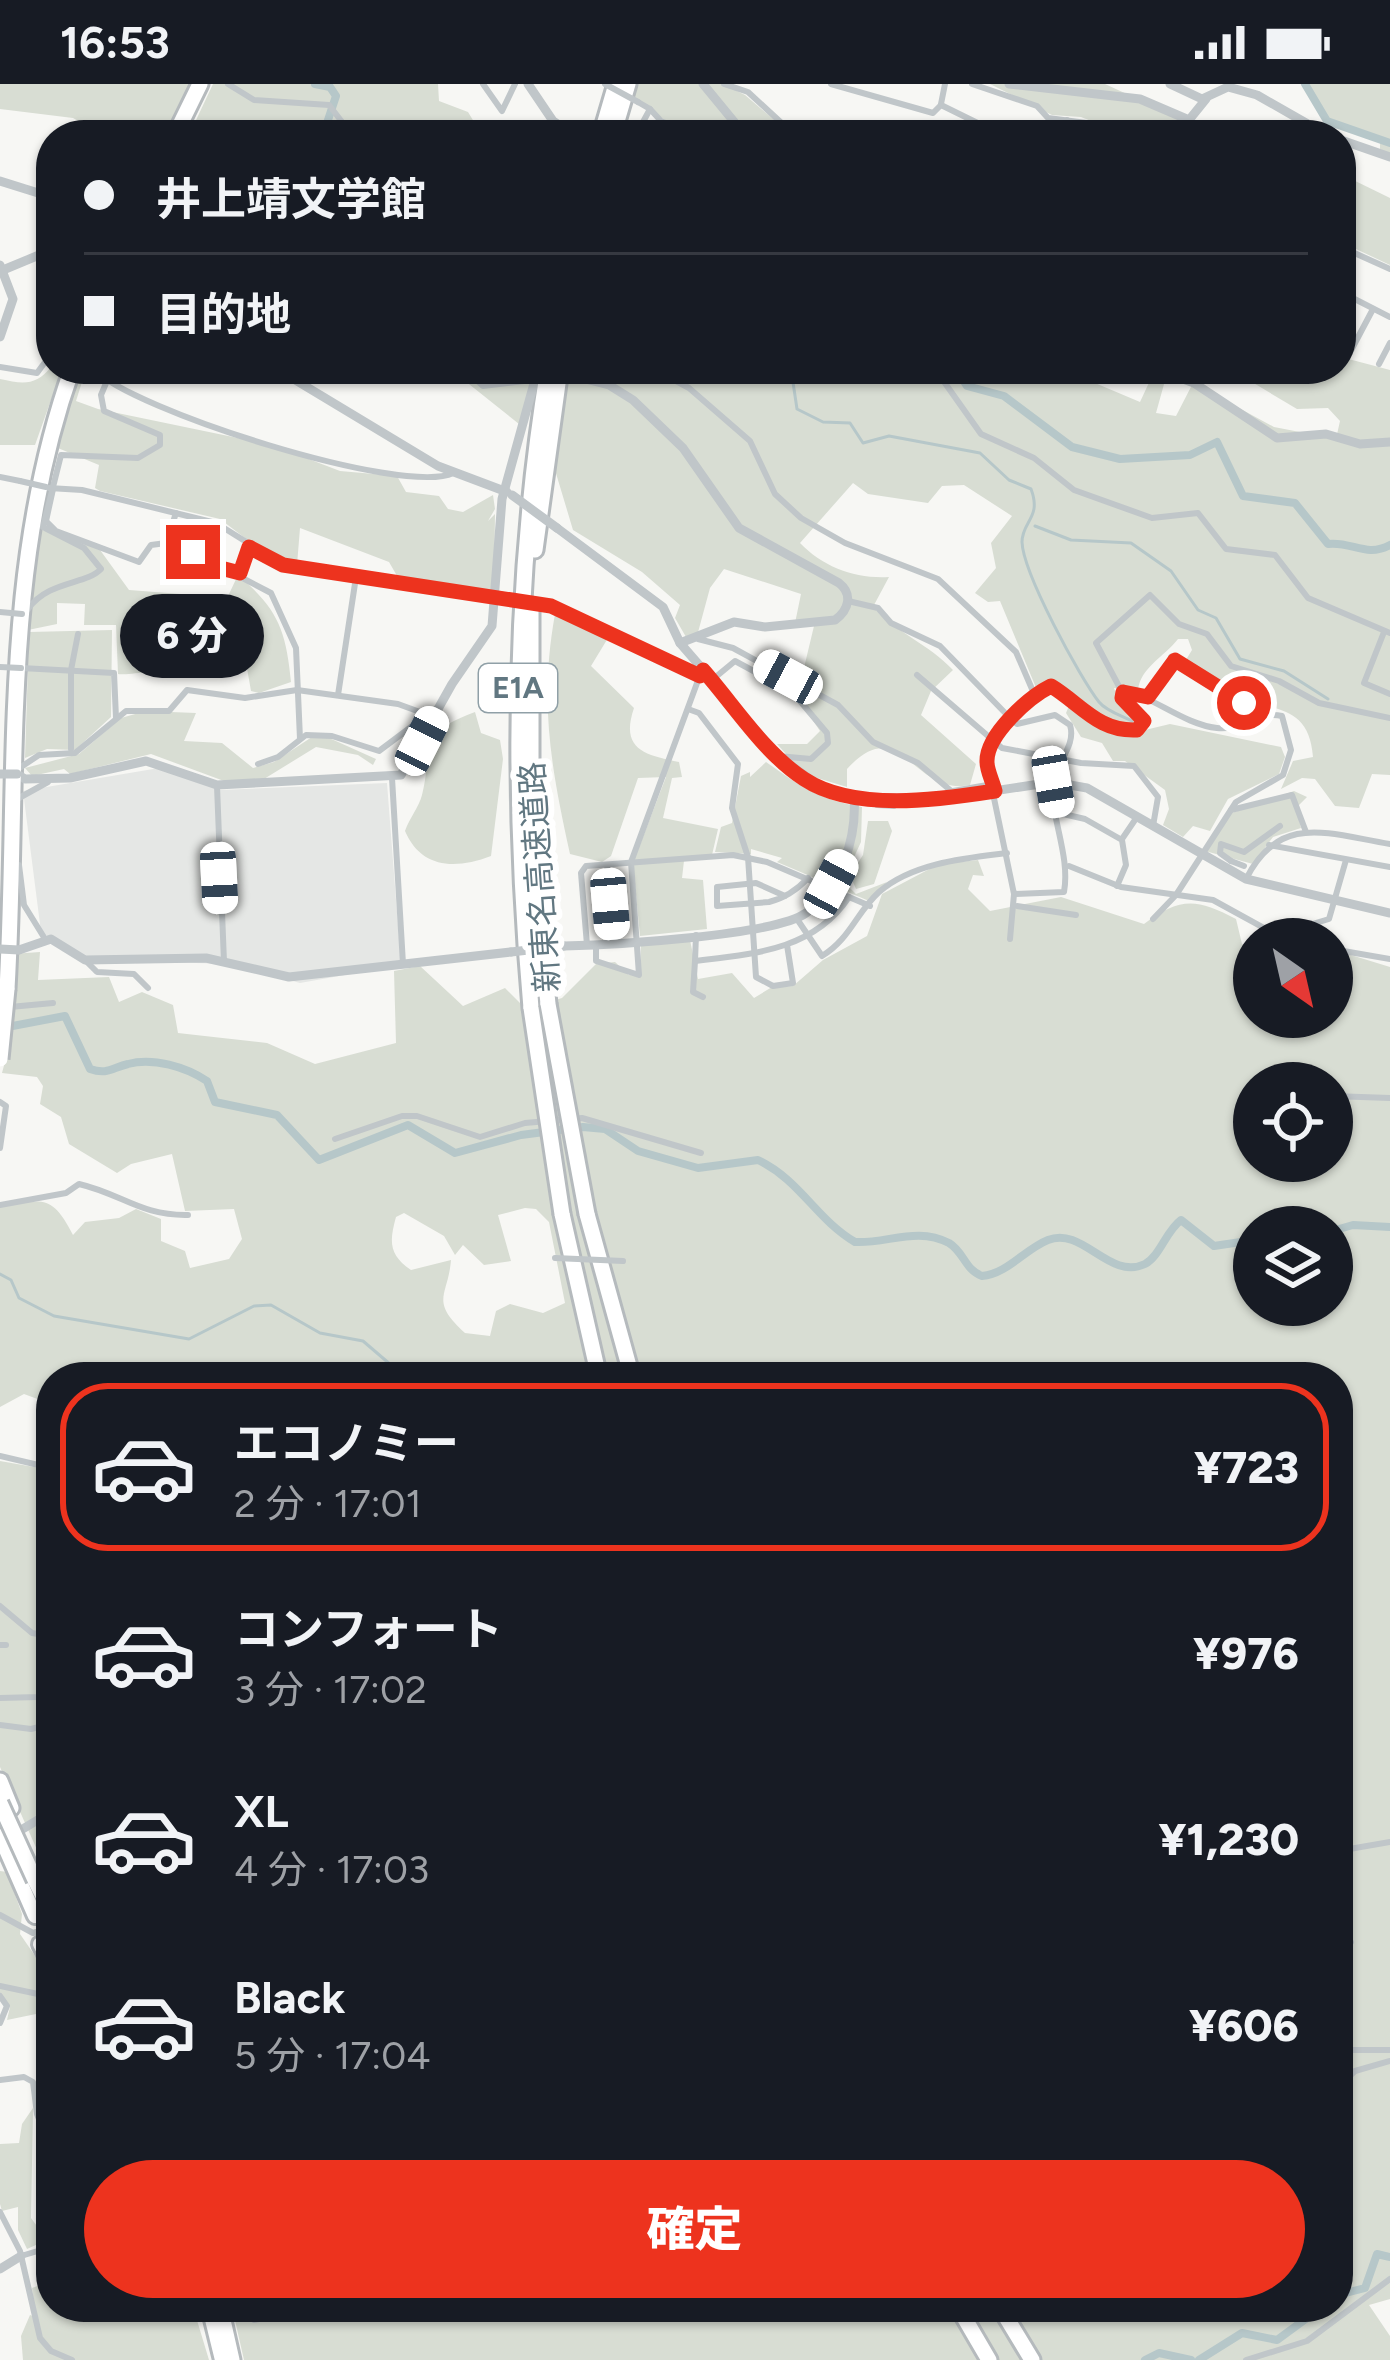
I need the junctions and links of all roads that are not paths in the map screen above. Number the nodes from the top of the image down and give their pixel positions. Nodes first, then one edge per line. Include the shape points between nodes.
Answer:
1 (228, 84) edge
2 (483, 84) edge
3 (515, 84) edge
4 (528, 84) edge
5 (612, 84) edge
6 (703, 84) edge
7 (724, 84) edge
8 (831, 84) edge
9 (945, 84) edge
10 (972, 84) edge
11 (1009, 84) edge
12 (1170, 84) edge
13 (205, 85) edge
14 (1227, 86) edge
15 (749, 88) edge
16 (633, 90) edge
17 (1206, 99) junction
18 (941, 105) junction
19 (650, 109) junction
20 (187, 120) edge
21 (342, 120) edge
22 (552, 120) edge
23 (608, 120) edge
24 (615, 120) edge
25 (644, 120) edge
26 (660, 120) edge
27 (733, 120) edge
28 (779, 120) edge
29 (972, 120) edge
30 (1067, 120) edge
31 (1302, 120) edge
32 (1356, 145) edge
33 (1390, 157) edge
34 (0, 182) edge
35 (36, 192) edge
36 (1356, 254) edge
37 (36, 255) edge
38 (2, 267) edge
39 (1390, 269) edge
40 (1356, 300) edge
41 (1372, 309) junction
42 (1390, 317) edge
43 (0, 337) edge
44 (1356, 340) edge
45 (1390, 343) edge
46 (1379, 364) dead end
47 (0, 367) edge
48 (36, 373) edge
49 (63, 384) edge
50 (64, 384) edge
51 (105, 384) edge
52 (108, 384) edge
53 (303, 384) edge
54 (537, 384) edge
55 (539, 384) edge
56 (558, 384) edge
57 (605, 384) edge
58 (682, 384) edge
59 (945, 384) edge
60 (1196, 384) edge
61 (1390, 442) edge
62 (453, 472) junction
63 (0, 477) edge
64 (49, 488) junction
65 (508, 492) junction
66 (176, 512) junction
67 (166, 543) junction
68 (249, 547) junction
69 (240, 573) junction
70 (356, 577) junction
71 (499, 596) junction
72 (848, 601) junction
73 (0, 612) edge
74 (24, 615) junction
75 (1387, 633) edge
76 (78, 634) dead end
77 (698, 639) junction
78 (680, 644) junction
79 (0, 667) edge
80 (22, 668) junction
81 (71, 670) junction
82 (760, 674) dead end
83 (917, 674) dead end
84 (705, 675) junction
85 (297, 690) junction
86 (1123, 692) junction
87 (1390, 694) edge
88 (338, 695) junction
89 (1035, 696) junction
90 (1148, 697) junction
91 (800, 700) dead end
92 (688, 709) junction
93 (1268, 713) junction
94 (431, 716) junction
95 (116, 718) junction
96 (1390, 718) edge
97 (1011, 719) junction
98 (299, 739) junction
99 (995, 741) junction
100 (71, 749) dead end
101 (778, 756) junction
102 (1063, 758) junction
103 (258, 764) dead end
104 (19, 772) junction
105 (0, 774) edge
106 (62, 776) junction
107 (392, 778) junction
108 (1053, 782) junction
109 (217, 785) junction
110 (994, 788) junction
111 (955, 794) junction
112 (854, 796) junction
113 (895, 797) junction
114 (877, 806) dead end
115 (1013, 806) dead end
116 (999, 808) junction
117 (1229, 811) junction
118 (1059, 813) junction
119 (1137, 817) junction
120 (1153, 826) junction
121 (1280, 826) dead end
122 (1306, 832) junction
123 (1122, 840) junction
124 (1390, 844) edge
125 (1269, 845) junction
126 (1006, 853) junction
127 (1200, 855) junction
128 (748, 857) junction
129 (1346, 860) junction
130 (631, 862) junction
131 (607, 865) junction
132 (1229, 865) junction
133 (1069, 866) junction
134 (1244, 866) dead end
135 (1390, 867) edge
136 (808, 878) junction
137 (1246, 879) junction
138 (749, 884) junction
139 (1139, 886) junction
140 (828, 888) junction
141 (1121, 889) junction
142 (1014, 894) junction
143 (1176, 895) junction
144 (785, 896) junction
145 (849, 897) junction
146 (1137, 901) dead end
147 (1336, 901) junction
148 (750, 903) junction
149 (870, 906) junction
150 (1017, 906) junction
151 (1390, 914) edge
152 (1076, 915) dead end
153 (1247, 918) edge
154 (1329, 918) edge
155 (796, 919) junction
156 (1153, 919) dead end
157 (752, 926) junction
158 (696, 935) junction
159 (807, 938) junction
160 (45, 939) junction
161 (1010, 939) dead end
162 (637, 940) junction
163 (614, 943) junction
164 (591, 945) junction
165 (787, 945) junction
166 (0, 949) edge
167 (1353, 952) edge
168 (753, 953) junction
169 (1390, 958) edge
170 (85, 960) junction
171 (695, 961) junction
172 (224, 962) junction
173 (404, 964) junction
174 (0, 970) edge
175 (122, 972) junction
176 (127, 986) dead end
177 (148, 988) dead end
178 (704, 997) dead end
179 (53, 1004) dead end
180 (540, 1006) junction
181 (0, 1008) edge
182 (0, 1059) edge
183 (1353, 1097) edge
184 (1390, 1098) edge
185 (3, 1102) edge
186 (335, 1139) dead end
187 (0, 1148) edge
188 (701, 1153) dead end
189 (0, 1205) edge
190 (188, 1215) dead end
191 (555, 1258) dead end
192 (623, 1261) dead end
193 (595, 1362) edge
194 (628, 1362) edge
195 (0, 1456) edge
196 (36, 1464) edge
197 (0, 1606) edge
198 (36, 1634) edge
199 (36, 1697) edge
200 (0, 1698) edge
201 (0, 1725) edge
202 (36, 1728) edge
203 (0, 1781) edge
204 (5, 1806) edge
205 (36, 1822) edge
206 (0, 1836) edge
207 (1390, 1842) edge
208 (1353, 1848) edge
209 (0, 1850) edge
210 (30, 1886) junction
211 (36, 1889) edge
212 (36, 1905) edge
213 (0, 1916) edge
214 (36, 1932) edge
215 (0, 1986) edge
216 (36, 1994) edge
217 (0, 1996) edge
218 (0, 2023) edge
219 (1353, 2050) edge
220 (1390, 2050) edge
221 (1390, 2061) edge
222 (1353, 2073) edge
223 (0, 2080) edge
224 (36, 2106) edge
225 (0, 2212) edge
226 (36, 2252) edge
227 (22, 2256) junction
228 (0, 2269) edge
229 (1390, 2279) edge
230 (1353, 2306) edge
231 (36, 2320) edge
232 (36, 2322) edge
233 (209, 2322) edge
234 (227, 2322) edge
235 (966, 2322) edge
236 (1008, 2322) edge
237 (1331, 2322) edge
238 (72, 2360) edge
239 (218, 2360) edge
240 (236, 2360) edge
241 (988, 2360) edge
242 (1032, 2360) edge
243 (1246, 2360) edge

1 - 21 street via 275,105 332,106
2 - 3 street via 502,111
4 - 22 street
5 - 16 street, bridge
5 - 23 highway
6 - 27 street
7 - 15 street
8 - 18 street via 933,113
9 - 18 street
10 - 30 street
11 - 17 street via 1140,100 1190,120
12 - 17 street
13 - 20 highway
14 - 17 street
14 - 31 street
15 - 28 street
16 - 19 street
16 - 24 highway
18 - 29 street
19 - 25 street
19 - 26 street
32 - 33 street
34 - 35 street
36 - 39 street
37 - 38 street
38 - 43 street via 13,299
40 - 41 street
41 - 42 street
41 - 44 street
45 - 46 street
47 - 48 street
49 - 174 highway via 24,497 6,603
50 - 182 highway, bridge via 38,469 14,604
51 - 64 street via 104,411 160,435 160,445 138,458 65,452
52 - 62 street via 334,465 396,475
53 - 62 street
54 - 65 street
55 - 180 highway, 新東名高速道路 / E1A via 517,714 519,860
56 - 180 highway, 新東名高速道路 / E1A via 534,563 529,712
57 - 72 street via 683,448 739,528 839,583
58 - 89 street via 750,441 775,494 801,518 938,579 1016,652
59 - 75 street via 980,434 1034,458 1074,490 1160,519 1198,512 1226,549 1275,555 1300,592
60 - 61 street via 1277,438
62 - 65 street
63 - 64 street, bridge
64 - 66 street
64 - 67 street via 50,529 139,562 151,545
64 - 74 street via 43,527 84,548 101,568 37,598
65 - 71 street
65 - 78 street, bridge via 663,607
66 - 67 street
66 - 68 street via 216,523
67 - 69 street
68 - 69 street
68 - 70 street via 283,565
69 - 85 street via 280,604 296,648
70 - 71 street
70 - 88 street
71 - 84 street, bridge via 551,606
71 - 94 street via 492,626
72 - 77 street via 836,620 734,622
72 - 97 street via 878,608 940,646
73 - 74 street, bridge
74 - 80 street
75 - 87 street via 1364,683
76 - 81 street
77 - 78 street
77 - 111 street via 733,648 838,705 873,742 918,763
78 - 84 street
79 - 80 street, bridge
80 - 81 street
80 - 104 street
81 - 95 street via 114,673
81 - 100 street
82 - 84 street via 735,661
83 - 99 street
84 - 92 street
84 - 101 street
85 - 88 street
85 - 95 street via 244,698 187,690 169,711
85 - 98 street
86 - 89 street via 1143,715 1137,730 1090,719 1051,686
86 - 90 street
86 - 96 street via 1096,643 1150,595 1179,624 1208,634 1232,665 1319,704
88 - 94 street
89 - 97 street
90 - 93 street via 1210,728 1234,728
90 - 93 street via 1173,659
91 - 101 street via 828,743 811,759
92 - 128 street via 736,758 732,808
92 - 130 street
93 - 117 street via 1282,716 1288,731 1288,766
94 - 98 street via 375,752 332,736
94 - 107 street via 407,770
95 - 104 street via 75,753 39,755
97 - 99 street
97 - 102 street via 1062,719 1073,732
98 - 103 street
99 - 102 street
99 - 110 street via 986,760
101 - 112 street via 804,779
102 - 108 street
102 - 120 street via 1135,766 1158,797
104 - 105 street, bridge
104 - 106 street via 25,779
106 - 109 street via 146,760
106 - 160 street via 19,796 24,905
107 - 109 street
107 - 173 street
108 - 110 street
108 - 118 street
108 - 119 street via 1087,788
109 - 172 street
110 - 111 street
110 - 116 street
111 - 113 street
112 - 113 street
112 - 140 street via 849,850
113 - 114 street via 894,806
115 - 116 street
116 - 126 street
117 - 122 street via 1292,794
117 - 127 street
118 - 123 street
118 - 133 street
119 - 120 street
119 - 123 street
120 - 127 street
121 - 132 street via 1244,852 1221,844
122 - 124 street
122 - 125 street
123 - 141 street
125 - 129 street
125 - 137 street
126 - 142 street
126 - 149 street via 937,863 880,891
127 - 132 street
127 - 143 street
128 - 130 street
128 - 136 street
128 - 138 street
129 - 135 street
129 - 147 street
130 - 131 street
130 - 162 street
131 - 163 street
131 - 164 street via 581,873
132 - 134 street
132 - 137 street
133 - 141 street
133 - 142 street via 1064,892
136 - 140 street
136 - 144 street
137 - 147 street
138 - 144 street
138 - 148 street
138 - 148 street via 719,885 717,906
139 - 141 street
139 - 143 street
139 - 146 street
140 - 145 street
140 - 155 street
142 - 150 street
143 - 153 street via 1213,900
143 - 156 street
144 - 148 street
145 - 149 street
145 - 159 street
147 - 151 street
147 - 154 street
148 - 157 street
149 - 159 street via 850,936 822,956
150 - 152 street
150 - 161 street
155 - 157 street
155 - 159 street
157 - 158 street
157 - 168 street
158 - 162 street
158 - 171 street
159 - 165 street
160 - 166 street, bridge via 38,947
160 - 170 street
162 - 163 street
162 - 164 street via 639,975 596,961
163 - 164 street
164 - 173 street, bridge
165 - 168 street
165 - 168 street via 793,983 773,986 756,977
167 - 169 street
168 - 171 street
170 - 172 street
170 - 175 street via 97,972
171 - 178 street via 694,992
172 - 173 street via 311,977
175 - 176 street
175 - 177 street
179 - 181 street
180 - 193 highway, 新東名高速道路 / E1A, bridge via 562,1214
180 - 194 highway, 新東名高速道路 / E1A, bridge
183 - 184 street
185 - 187 street
186 - 188 street via 402,1116 480,1137 582,1118
189 - 190 street via 79,1184 155,1216
191 - 192 street, bridge
195 - 196 street
197 - 198 street
199 - 200 street
201 - 202 street
203 - 204 highway
204 - 210 highway, bridge
205 - 206 street
206 - 210 highway
207 - 208 street
209 - 210 highway
210 - 211 highway
210 - 212 highway
213 - 214 street
215 - 216 street
217 - 218 street via 8,2006
219 - 220 street
221 - 222 street
223 - 224 street via 33,2082
225 - 227 street
226 - 227 street
227 - 228 street
227 - 231 street
229 - 230 street
232 - 238 street via 53,2353
233 - 239 highway
234 - 240 highway
235 - 241 highway
236 - 242 highway
237 - 243 street via 1300,2345

